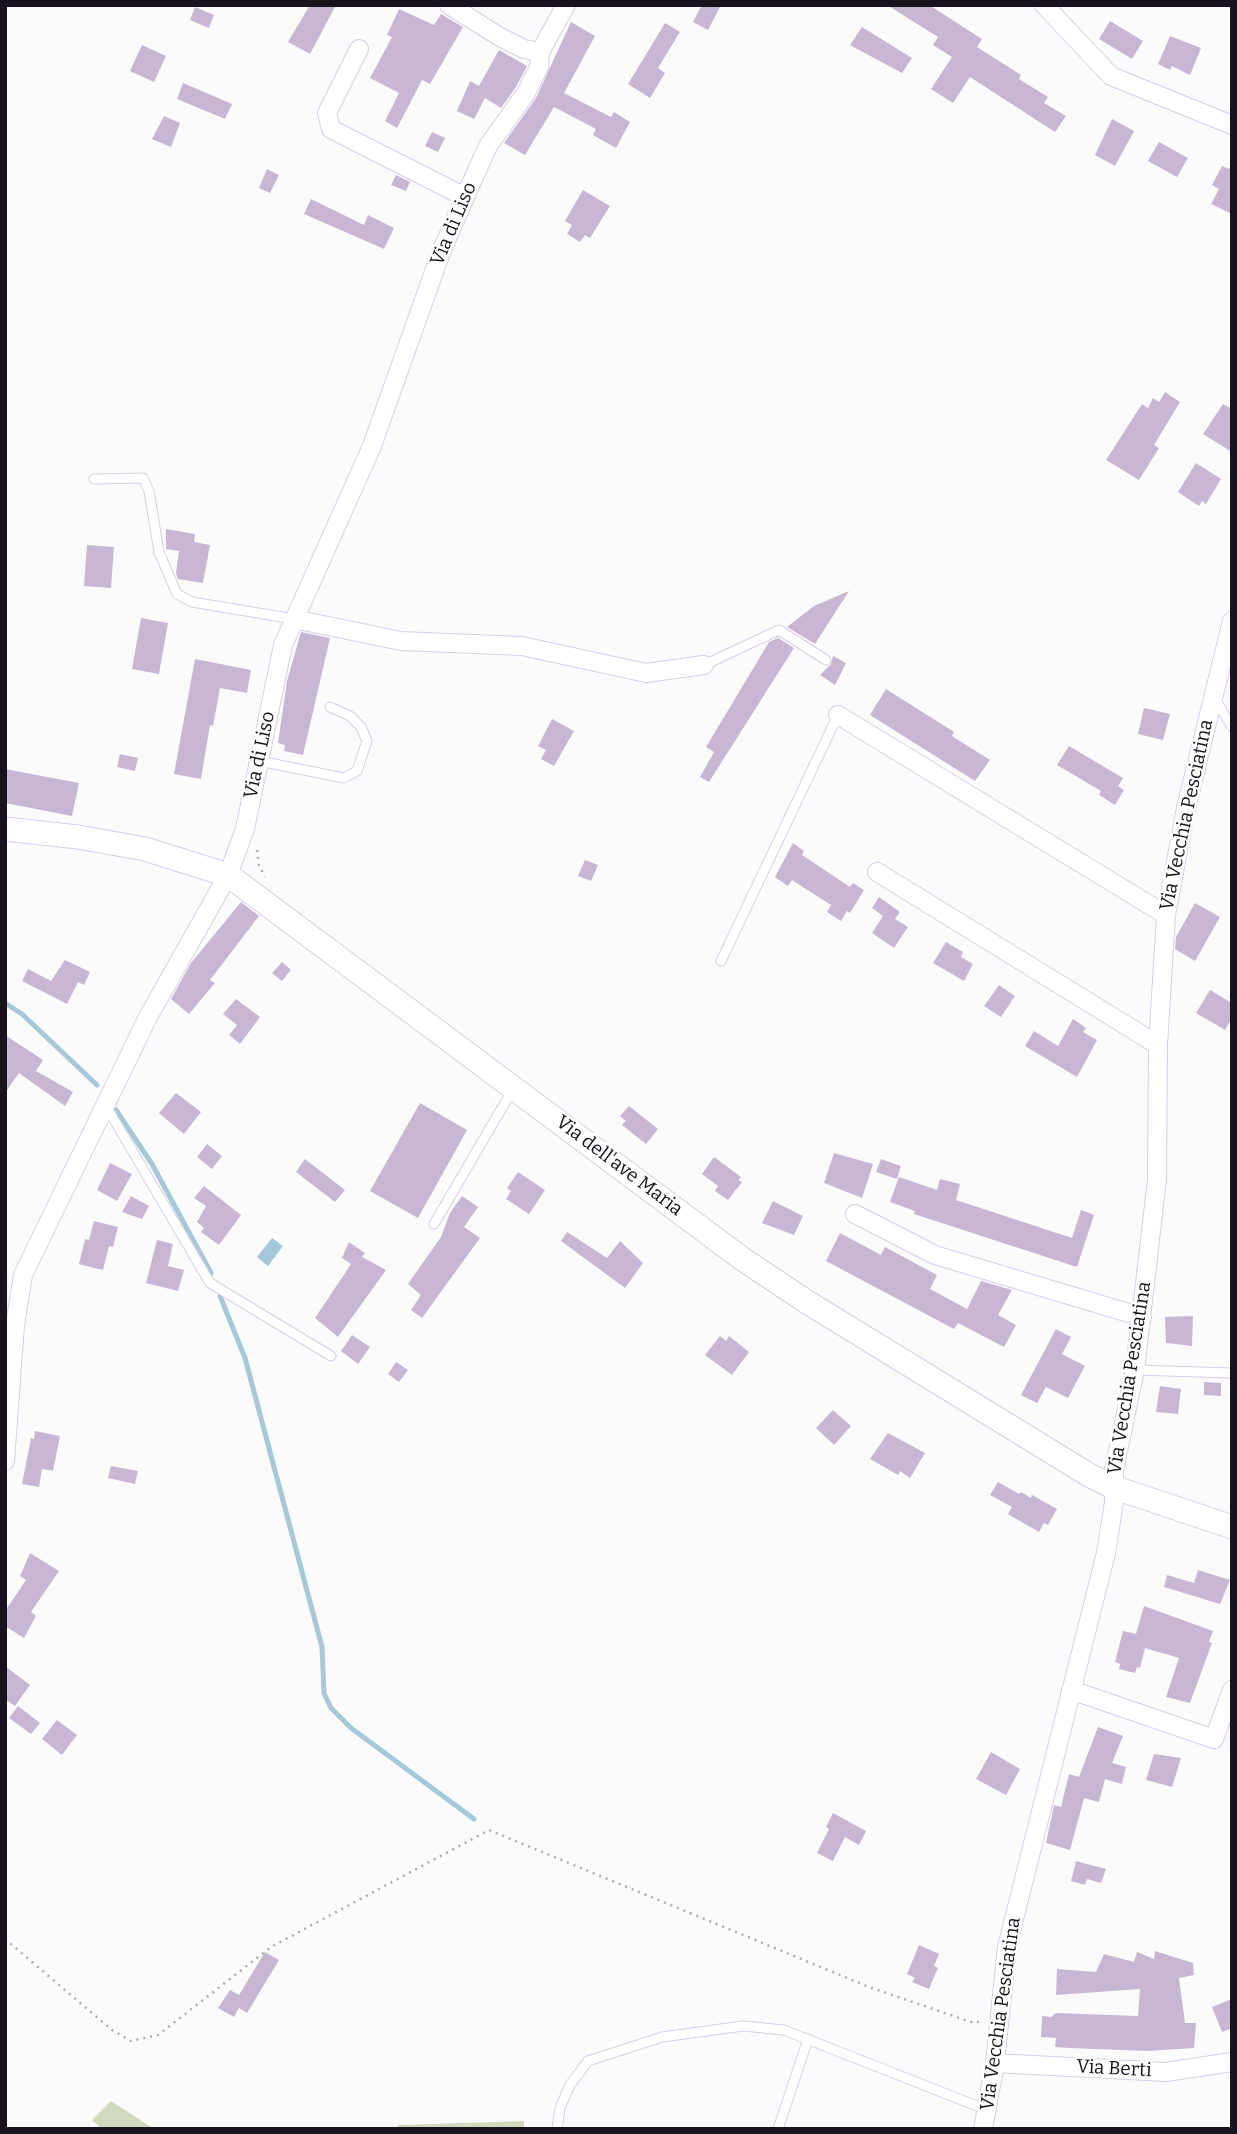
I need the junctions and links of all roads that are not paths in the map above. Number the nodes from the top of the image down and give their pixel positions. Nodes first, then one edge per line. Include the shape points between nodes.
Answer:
1 (449, 5) edge
2 (566, 5) edge
3 (1044, 5) edge
4 (359, 49) dead end
5 (540, 52) junction
6 (1232, 125) edge
7 (465, 197) junction
8 (94, 479) dead end
9 (294, 619) junction
10 (1232, 621) edge
11 (826, 660) dead end
12 (704, 665) joint
13 (1213, 695) junction
14 (330, 707) dead end
15 (838, 715) joint
16 (1232, 727) edge
17 (259, 761) junction
18 (5, 829) edge
19 (877, 872) dead end
20 (228, 875) junction
21 (1166, 915) junction
22 (721, 961) dead end
23 (1158, 1045) junction
24 (513, 1088) junction
25 (106, 1106) junction
26 (855, 1214) dead end
27 (434, 1224) dead end
28 (1142, 1317) junction
29 (331, 1356) dead end
30 (1135, 1370) junction
31 (1232, 1373) edge
32 (5, 1461) edge
33 (1113, 1487) junction
34 (1232, 1527) edge
35 (1071, 1690) junction
36 (1232, 1690) edge
37 (808, 2039) junction
38 (1232, 2062) edge
39 (995, 2063) junction
40 (987, 2110) junction
41 (557, 2129) edge
42 (778, 2129) edge
43 (984, 2129) edge

1 - 5 street via 500,37
2 - 5 street, Via di Liso
3 - 6 street via 1111,76
4 - 7 street via 327,113 331,130
5 - 7 street, Via di Liso via 539,67 526,93 488,146
7 - 9 street, Via di Liso via 372,446
8 - 9 lane via 143,478 159,552 177,594 192,602
9 - 12 street via 401,641 522,646 646,673
9 - 17 street, Via di Liso
10 - 13 street, Via Vecchia Pesciatina
11 - 12 lane via 779,630
13 - 16 lane
13 - 21 street, Via Vecchia Pesciatina
14 - 17 lane via 350,716 367,741 357,771 344,778
15 - 21 street
15 - 22 lane
17 - 20 street, Via di Liso via 245,829
18 - 20 street, Via dell'ave Maria via 145,849
19 - 23 street
20 - 24 street, Via dell'ave Maria
20 - 25 street, Via di Liso via 148,1017
21 - 23 street, Via Vecchia Pesciatina
23 - 28 street, Via Vecchia Pesciatina via 1157,1179
24 - 27 lane
24 - 33 street, Via dell'ave Maria via 807,1302
25 - 29 lane via 210,1283
25 - 32 street, Via di Liso via 23,1275
26 - 28 street via 936,1255
28 - 30 street, Via Vecchia Pesciatina
30 - 31 lane
30 - 33 street, Via Vecchia Pesciatina
33 - 34 street, Via dell'ave Maria
33 - 35 street, Via Vecchia Pesciatina via 1105,1553
35 - 36 street via 1214,1739
35 - 39 street, Via Vecchia Pesciatina via 1007,1947
37 - 40 lane
37 - 41 lane via 784,2030 743,2026 662,2037 588,2061 570,2085
37 - 42 lane
38 - 39 street, Via Berti via 1166,2072
39 - 40 street, Via Vecchia Pesciatina
40 - 43 street, Via Vecchia Pesciatina

